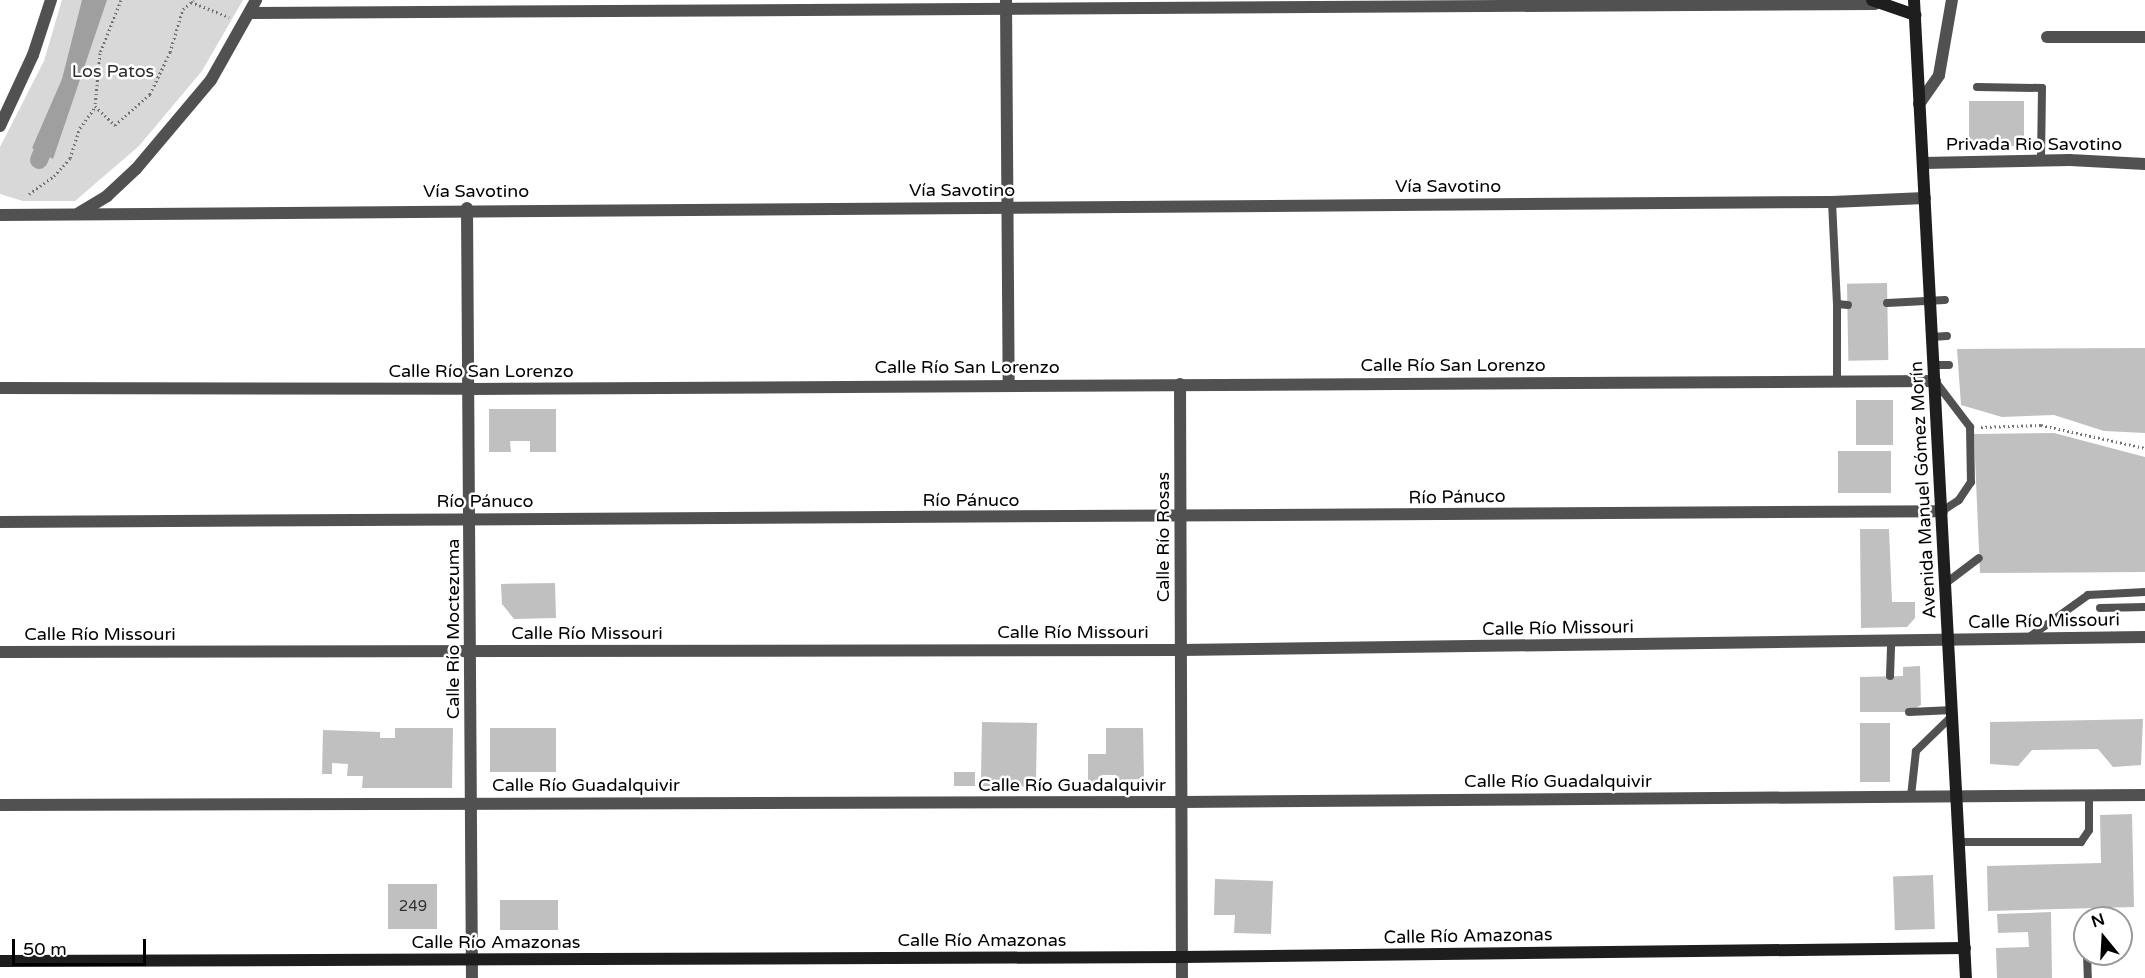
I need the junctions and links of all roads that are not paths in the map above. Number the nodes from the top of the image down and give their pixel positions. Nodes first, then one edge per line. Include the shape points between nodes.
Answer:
1 (51, 0) edge
2 (256, 0) edge
3 (1914, 0) edge
4 (1952, 0) edge
5 (1873, 2) edge
6 (1006, 3) edge
7 (250, 13) junction
8 (1914, 15) junction
9 (2145, 37) edge
10 (2048, 38) dead end
11 (1977, 87) dead end
12 (1919, 104) junction
13 (0, 126) edge
14 (2041, 160) junction
15 (1923, 163) junction
16 (2145, 164) edge
17 (1925, 198) junction
18 (1832, 202) junction
19 (1008, 207) junction
20 (467, 208) junction
21 (77, 214) junction
22 (0, 215) edge
23 (1945, 300) dead end
24 (1930, 301) junction
25 (1887, 303) dead end
26 (1837, 304) junction
27 (1848, 305) dead end
28 (1947, 336) dead end
29 (1932, 337) junction
30 (1934, 365) junction
31 (1949, 365) dead end
32 (1838, 381) junction
33 (1935, 381) junction
34 (1180, 384) junction
35 (1009, 385) junction
36 (0, 388) edge
37 (470, 389) junction
38 (1942, 511) junction
39 (1181, 518) junction
40 (471, 519) junction
41 (0, 522) edge
42 (1979, 558) dead end
43 (1946, 583) junction
44 (2145, 592) edge
45 (2145, 607) edge
46 (2100, 608) dead end
47 (2145, 637) edge
48 (2025, 640) junction
49 (1891, 642) junction
50 (1950, 642) junction
51 (1181, 650) junction
52 (470, 651) junction
53 (0, 652) edge
54 (1890, 676) dead end
55 (1909, 712) dead end
56 (1953, 713) junction
57 (2089, 795) junction
58 (2145, 795) edge
59 (1911, 796) junction
60 (1957, 796) junction
61 (1183, 802) junction
62 (471, 803) junction
63 (0, 805) edge
64 (1960, 842) junction
65 (1965, 948) junction
66 (1182, 957) junction
67 (472, 960) junction
68 (0, 961) edge
69 (472, 978) edge
70 (1182, 978) edge
71 (1966, 978) edge

1 - 13 street via 33,55
2 - 7 street
3 - 8 street, Avenida Manuel Gómez Morín
4 - 12 street via 1939,75
5 - 6 street
5 - 8 street
6 - 7 street
6 - 19 street
7 - 21 street via 211,80 136,169 107,196
8 - 12 street, Avenida Manuel Gómez Morín
9 - 10 street
11 - 14 lane via 2042,88
12 - 15 street, Avenida Manuel Gómez Morín
14 - 15 street, Privada Rio Savotino
14 - 16 street, Privada Rio Savotino
15 - 17 street, Avenida Manuel Gómez Morín
17 - 18 street, Vía Savotino
17 - 24 street, Avenida Manuel Gómez Morín
18 - 19 street, Vía Savotino
18 - 26 lane
19 - 20 street, Vía Savotino
19 - 35 street
20 - 21 street, Vía Savotino
20 - 37 street, Calle Río Moctezuma
21 - 22 street, Vía Savotino
23 - 24 lane
24 - 25 lane
24 - 29 street, Avenida Manuel Gómez Morín
26 - 27 lane
26 - 32 lane
28 - 29 lane
29 - 30 street, Avenida Manuel Gómez Morín
30 - 31 lane
30 - 33 street, Avenida Manuel Gómez Morín
32 - 33 street, Calle Río San Lorenzo
32 - 34 street, Calle Río San Lorenzo
33 - 38 street, Avenida Manuel Gómez Morín
33 - 38 lane via 1970,427 1971,482 1959,500
34 - 35 street, Calle Río San Lorenzo
34 - 39 street, Calle Río Rosas
35 - 37 street, Calle Río San Lorenzo
36 - 37 street, Calle Río San Lorenzo
37 - 40 street, Calle Río Moctezuma
38 - 39 street, Río Pánuco
38 - 43 street, Avenida Manuel Gómez Morín
39 - 40 street, Río Pánuco
39 - 51 street, Calle Río Rosas
40 - 41 street, Río Pánuco
40 - 52 street, Calle Río Moctezuma
42 - 43 lane
43 - 50 street, Avenida Manuel Gómez Morín
44 - 48 lane via 2088,595
45 - 46 lane
47 - 48 street, Calle Río Missouri
48 - 50 street, Calle Río Missouri
49 - 50 street, Calle Río Missouri
49 - 51 street, Calle Río Missouri
49 - 54 lane
50 - 56 street, Avenida Manuel Gómez Morín
51 - 52 street, Calle Río Missouri
51 - 61 street, Calle Río Rosas
52 - 53 street, Calle Río Missouri
52 - 62 street, Calle Río Moctezuma
55 - 56 lane
56 - 59 lane via 1916,751
56 - 60 street, Avenida Manuel Gómez Morín
57 - 58 street, Calle Río Guadalquivir
57 - 60 street, Calle Río Guadalquivir
57 - 64 lane via 2089,830 2081,842
59 - 60 street, Calle Río Guadalquivir
59 - 61 street, Calle Río Guadalquivir
60 - 64 street, Avenida Manuel Gómez Morín
61 - 62 street, Calle Río Guadalquivir
61 - 66 street, Calle Río Rosas
62 - 63 street, Calle Río Guadalquivir
62 - 67 street, Calle Río Moctezuma
64 - 65 street, Avenida Manuel Gómez Morín
65 - 66 street, Calle Río Amazonas
65 - 71 street, Avenida Manuel Gómez Morín
66 - 67 street, Calle Río Amazonas
66 - 70 street, Calle Río Rosas
67 - 68 street, Calle Río Amazonas
67 - 69 street, Calle Río Moctezuma

